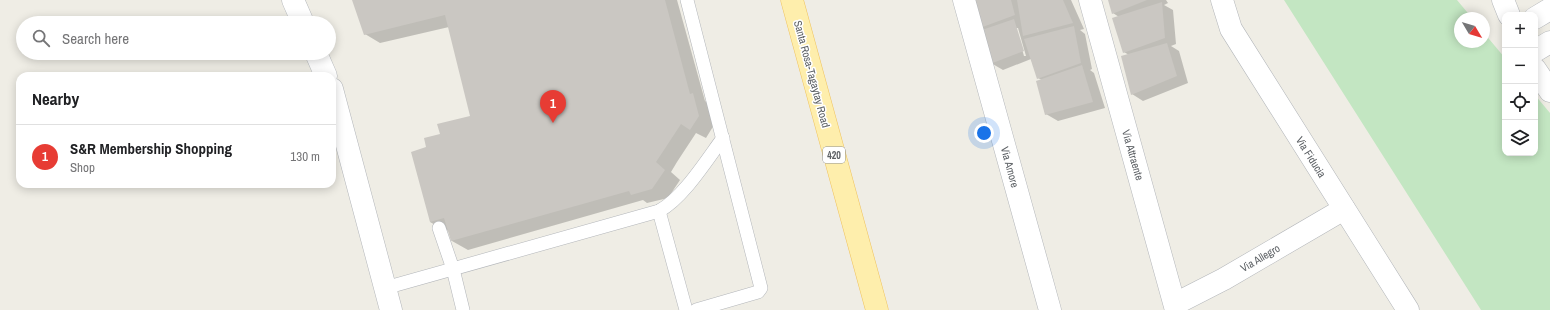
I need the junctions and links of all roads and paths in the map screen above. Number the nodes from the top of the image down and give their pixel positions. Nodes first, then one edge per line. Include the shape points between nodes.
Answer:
1 (292, 0) edge
2 (687, 0) edge
3 (792, 0) edge
4 (964, 0) edge
5 (1090, 0) edge
6 (1222, 0) edge
7 (1503, 0) edge
8 (1550, 8) edge
9 (1508, 12) edge
10 (300, 16) edge
11 (1538, 16) edge
12 (1550, 42) edge
13 (1538, 49) edge
14 (319, 60) edge
15 (324, 72) edge
16 (1538, 73) edge
17 (1550, 91) edge
18 (336, 104) edge
19 (723, 138) junction
20 (1344, 209) junction
21 (659, 211) junction
22 (439, 228) dead end
23 (453, 269) junction
24 (385, 288) junction
25 (1175, 307) edge
26 (391, 310) edge
27 (463, 310) edge
28 (686, 310) edge
29 (696, 310) edge
30 (877, 310) edge
31 (1050, 310) edge
32 (1408, 310) edge

1 - 10 street
2 - 19 lane
3 - 30 main road, Santa Rosa-Tagaytay Road / 420
4 - 31 street, Via Amore
5 - 25 street, Via Attraente
6 - 20 street, Via Fiducia via 1231,29
7 - 9 street
8 - 11 street
12 - 13 street
14 - 15 street
16 - 17 street
18 - 24 street
19 - 21 lane via 669,206
19 - 29 lane via 761,288 758,292
20 - 25 street, Via Allegro
20 - 32 street, Via Fiducia
21 - 23 lane
21 - 28 lane
22 - 23 lane
23 - 24 lane
23 - 27 lane
24 - 26 street

